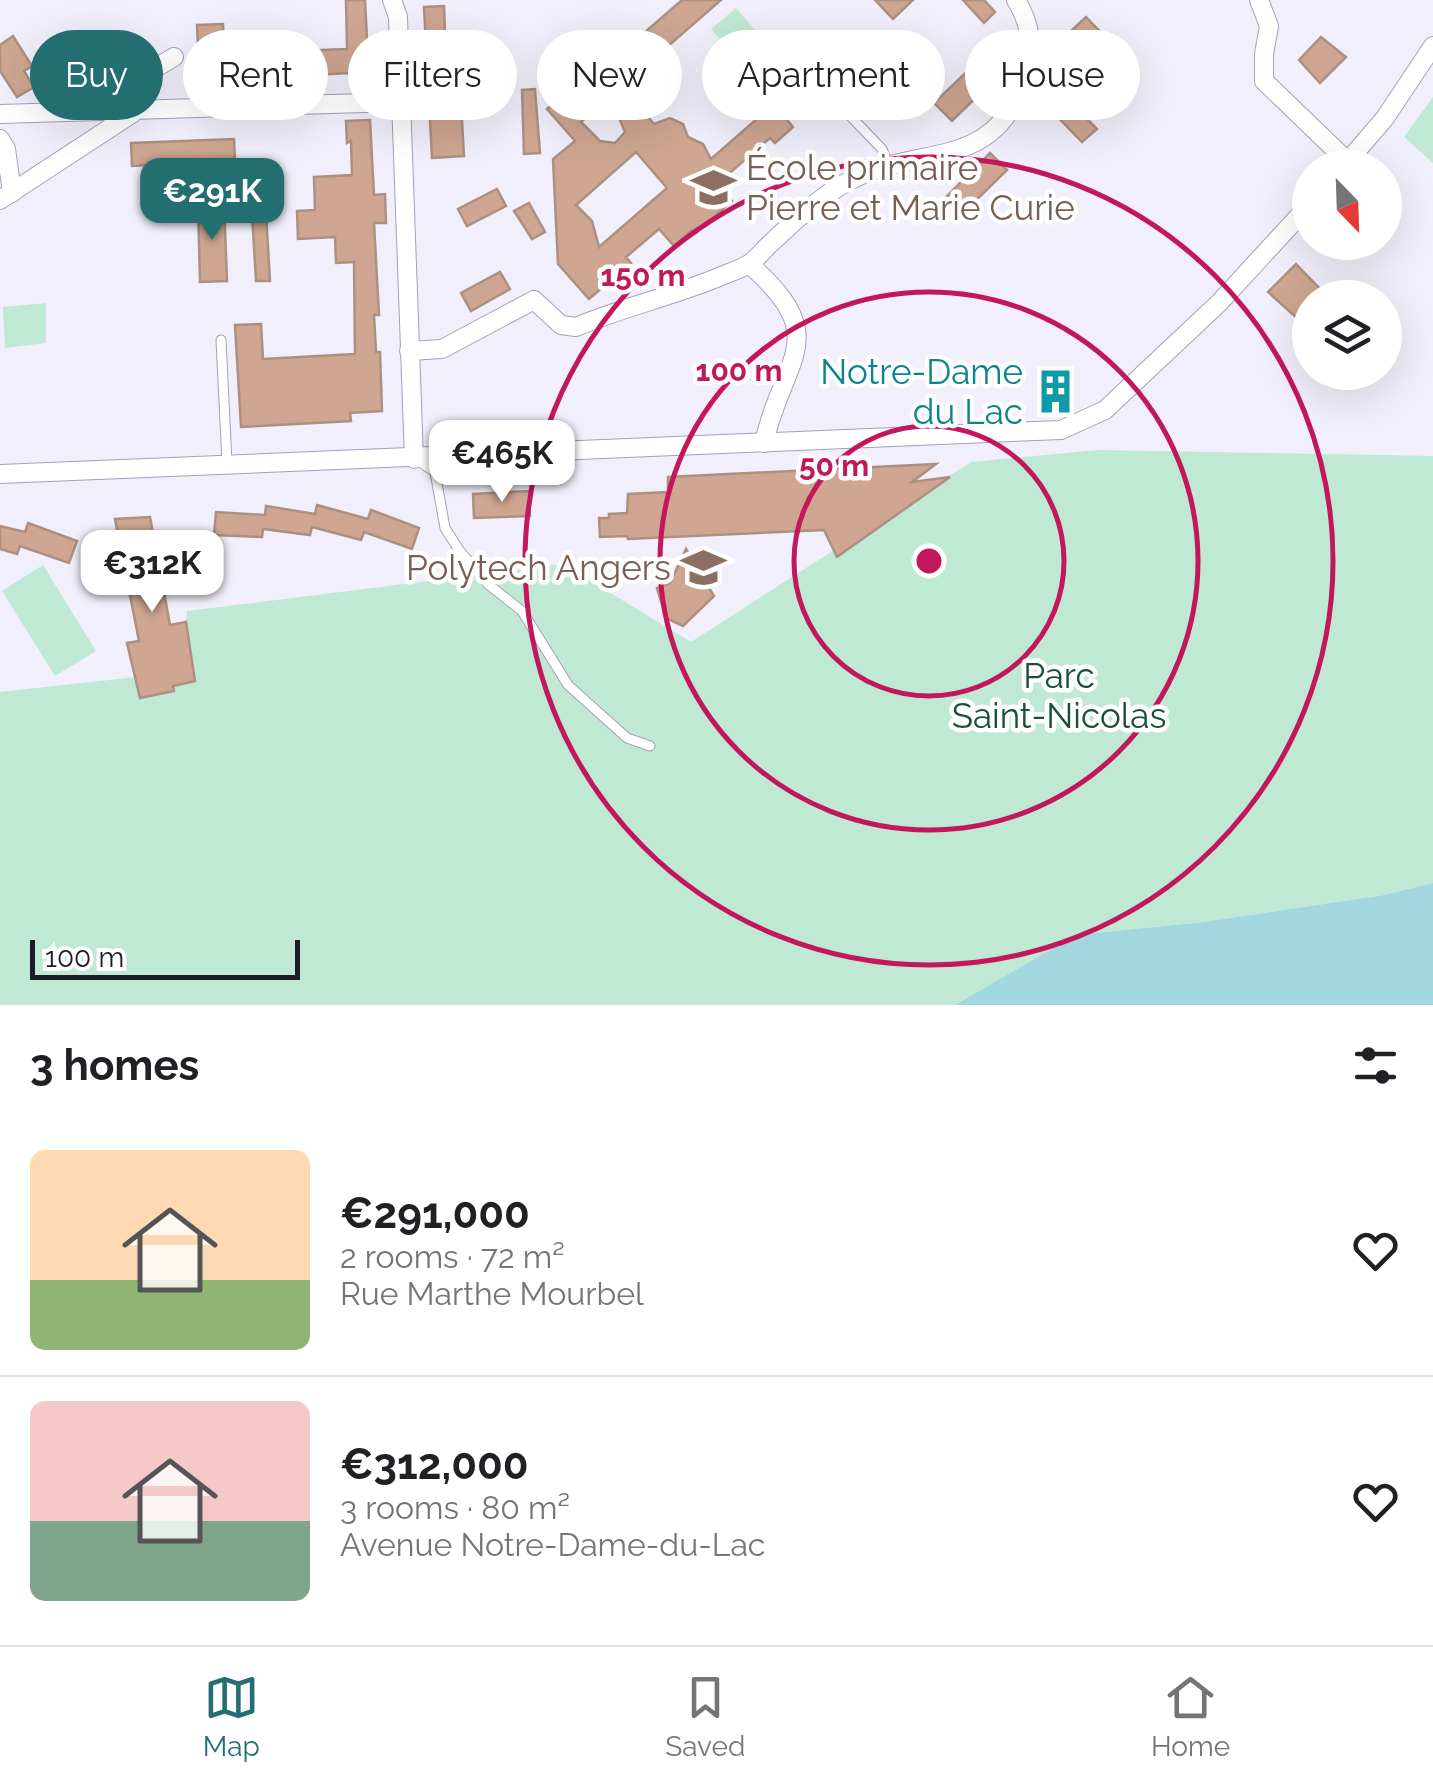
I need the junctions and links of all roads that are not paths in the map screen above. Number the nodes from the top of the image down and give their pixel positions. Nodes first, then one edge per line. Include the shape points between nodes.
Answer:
1 (392, 0) edge
2 (1016, 0) edge
3 (1259, 0) edge
4 (398, 30) edge
5 (1433, 46) edge
6 (174, 57) dead end
7 (163, 64) edge
8 (348, 104) edge
9 (3, 108) edge
10 (30, 109) edge
11 (163, 110) edge
12 (122, 120) edge
13 (400, 120) edge
14 (854, 120) edge
15 (0, 139) edge
16 (1331, 150) edge
17 (1356, 150) edge
18 (888, 165) junction
19 (6, 196) edge
20 (1292, 224) edge
21 (749, 264) junction
22 (221, 340) dead end
23 (408, 351) junction
24 (764, 442) junction
25 (414, 458) junction
26 (227, 466) junction
27 (0, 474) edge
28 (650, 746) dead end

1 - 4 street
2 - 18 street via 1032,43 1019,97 1006,117 963,148
3 - 16 street via 1269,26 1264,81
5 - 17 street
6 - 7 street
8 - 11 street
9 - 10 street
12 - 19 street
13 - 23 street
14 - 18 lane
15 - 19 street
18 - 21 street via 820,198
20 - 24 street via 1104,410 1061,430
21 - 23 street via 576,327 562,325 534,300 442,350
21 - 24 street via 783,297 798,344
22 - 26 lane
23 - 25 street
24 - 25 street
25 - 26 street
25 - 28 lane via 435,472 445,528 459,550 522,611 568,686 627,738
26 - 27 street

